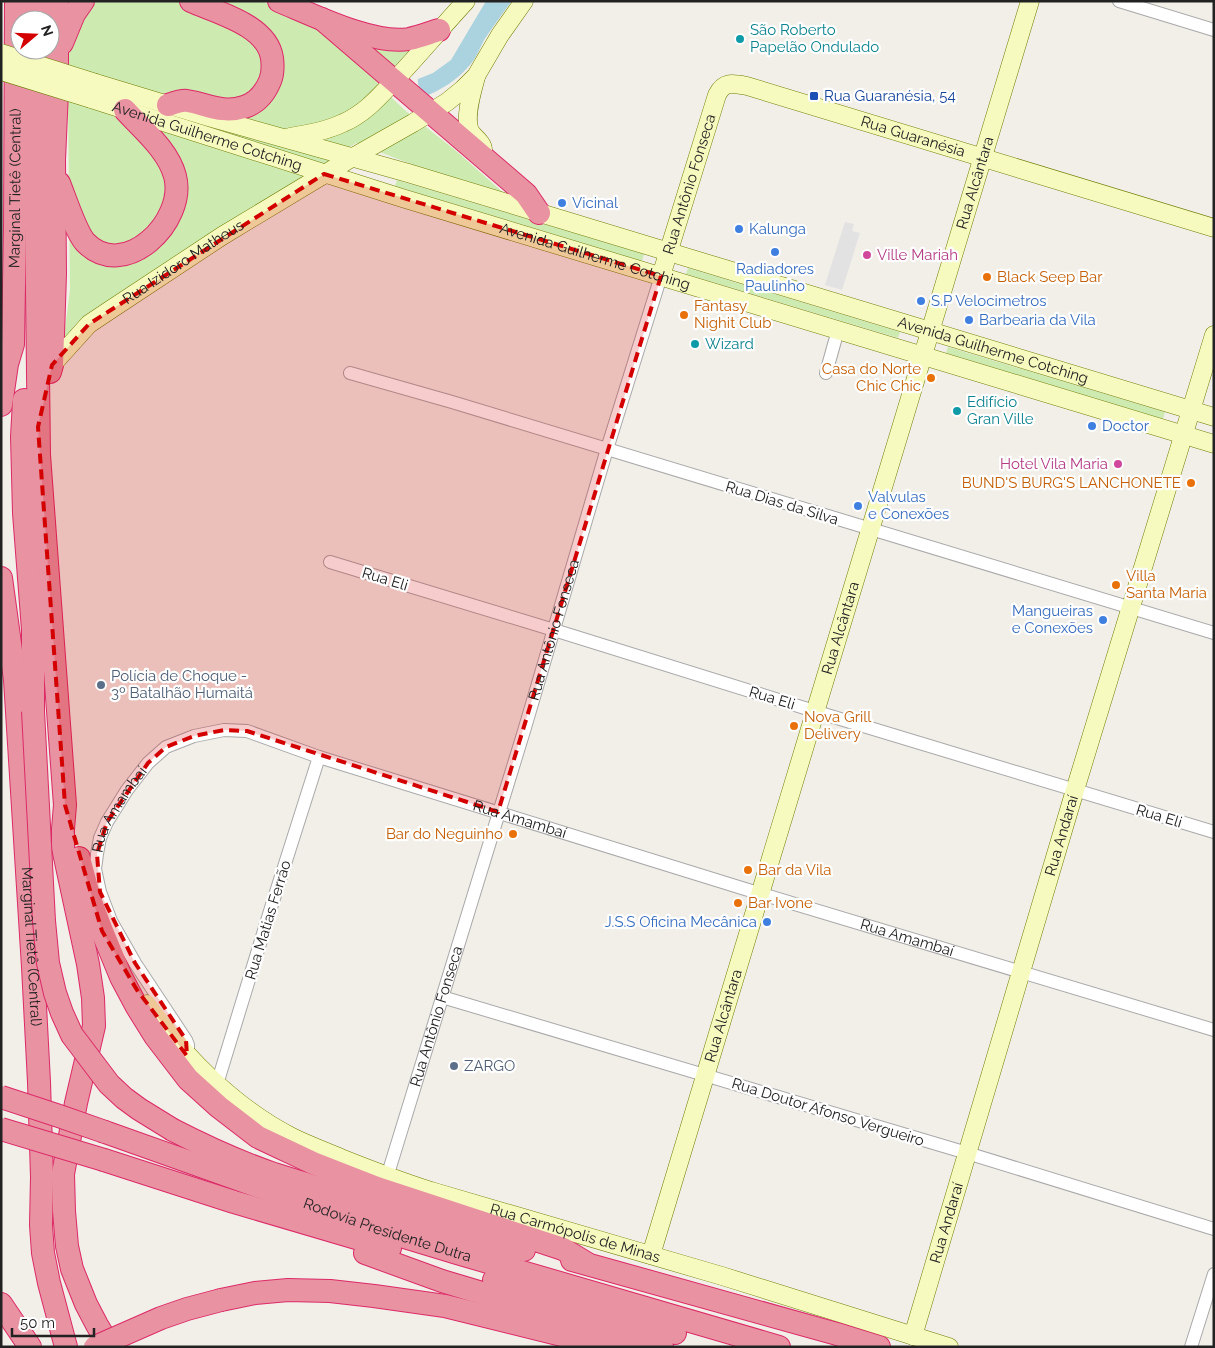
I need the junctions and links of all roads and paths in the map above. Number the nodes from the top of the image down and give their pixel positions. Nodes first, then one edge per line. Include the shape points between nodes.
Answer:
1 (16, 1) edge
2 (83, 1) edge
3 (191, 1) edge
4 (279, 1) edge
5 (466, 1) edge
6 (524, 1) edge
7 (1030, 1) edge
8 (1119, 1) edge
9 (322, 19) junction
10 (439, 30) junction
11 (1214, 30) edge
12 (60, 34) edge
13 (1, 53) edge
14 (47, 60) edge
15 (48, 60) edge
16 (1, 71) edge
17 (476, 76) junction
18 (394, 81) junction
19 (726, 84) joint
20 (94, 91) junction
21 (168, 105) junction
22 (125, 110) junction
23 (430, 112) junction
24 (288, 138) junction
25 (353, 157) junction
26 (484, 158) junction
27 (982, 158) junction
28 (54, 172) junction
29 (324, 174) junction
30 (36, 209) junction
31 (539, 213) junction
32 (1214, 228) edge
33 (668, 252) junction
34 (660, 276) junction
35 (838, 330) junction
36 (930, 331) junction
37 (1214, 335) edge
38 (13, 344) junction
39 (922, 356) junction
40 (52, 366) junction
41 (350, 373) dead end
42 (827, 374) dead end
43 (1, 405) edge
44 (1191, 410) junction
45 (1214, 417) edge
46 (38, 427) junction
47 (1183, 435) junction
48 (1214, 444) edge
49 (607, 449) junction
50 (870, 529) junction
51 (330, 562) dead end
52 (1, 578) edge
53 (1131, 608) junction
54 (554, 630) junction
55 (1214, 633) edge
56 (33, 704) junction
57 (815, 712) junction
58 (319, 757) junction
59 (1075, 790) junction
60 (65, 805) junction
61 (498, 812) junction
62 (1214, 832) edge
63 (760, 894) junction
64 (102, 931) junction
65 (1021, 972) junction
66 (442, 997) junction
67 (1214, 1030) edge
68 (187, 1056) junction
69 (705, 1075) junction
70 (218, 1084) junction
71 (1, 1097) edge
72 (1, 1129) edge
73 (966, 1153) junction
74 (387, 1177) junction
75 (234, 1202) junction
76 (1214, 1229) edge
77 (651, 1255) junction
78 (586, 1263) junction
79 (1214, 1274) edge
80 (1, 1304) edge
81 (58, 1314) junction
82 (913, 1336) junction
83 (30, 1347) edge
84 (66, 1347) edge
85 (77, 1347) edge
86 (95, 1347) edge
87 (110, 1347) edge
88 (610, 1347) edge
89 (662, 1347) edge
90 (722, 1347) edge
91 (779, 1347) edge
92 (880, 1347) edge
93 (949, 1347) edge
94 (1191, 1347) edge

1 - 38 highway, Marginal Tietê (Central)
2 - 12 highway
3 - 21 highway via 249,26 263,39 271,52 272,78 265,92 244,107 213,108 185,101
4 - 9 highway
5 - 10 main road
6 - 17 main road
7 - 27 main road, Rua Alcântara
8 - 11 street
9 - 10 highway via 388,40 408,39
9 - 18 highway
10 - 18 main road
13 - 20 main road, bridge
14 - 30 highway
15 - 28 highway
16 - 20 main road, bridge
17 - 23 main road, Rua Izidoro Matheus via 447,102
17 - 26 main road via 468,125 483,146
18 - 23 highway
18 - 24 main road via 372,104 344,123
19 - 27 main road, Rua Guaranésia via 747,86
19 - 33 main road, Rua Antônio Fonseca via 717,95
20 - 21 main road, Avenida Guilherme Cotching
20 - 22 main road, Avenida Guilherme Cotching
21 - 24 main road, Avenida Guilherme Cotching
22 - 28 highway via 159,147 176,179 175,201 163,227 154,237 140,248 122,255 96,251 84,242
22 - 29 main road, Avenida Guilherme Cotching
23 - 25 main road, Rua Izidoro Matheus
23 - 26 highway
24 - 25 main road, Avenida Guilherme Cotching
25 - 29 main road, Rua Izidoro Matheus
25 - 31 main road, Avenida Guilherme Cotching
26 - 31 highway via 526,194
27 - 32 main road, Rua Guaranésia
27 - 36 main road, Rua Alcântara
28 - 40 highway
29 - 34 main road, Avenida Guilherme Cotching
29 - 40 main road, Rua Izidoro Matheus via 222,236 89,324
30 - 46 highway
30 - 56 highway via 22,437 33,630
31 - 33 main road, Avenida Guilherme Cotching
33 - 34 main road, Rua Antônio Fonseca
33 - 36 main road, Avenida Guilherme Cotching
34 - 35 main road, Avenida Guilherme Cotching
34 - 49 street, Rua Antônio Fonseca
35 - 39 main road, Avenida Guilherme Cotching
35 - 42 street
36 - 39 main road, Rua Alcântara
36 - 44 main road, Avenida Guilherme Cotching
37 - 44 main road, Rua Andaraí
38 - 43 highway, Marginal Tietê (Central)
38 - 56 highway via 8,514
39 - 47 main road, Avenida Guilherme Cotching
39 - 50 main road, Rua Alcântara
40 - 46 highway
41 - 49 street, Rua Dias da Silva
44 - 45 main road, Avenida Guilherme Cotching
44 - 47 main road, Rua Andaraí
46 - 60 highway
47 - 48 main road, Avenida Guilherme Cotching
47 - 53 main road, Rua Andaraí
49 - 50 street, Rua Dias da Silva
49 - 54 street, Rua Antônio Fonseca
50 - 53 street, Rua Dias da Silva
50 - 57 main road, Rua Alcântara
51 - 54 street, Rua Eli
52 - 81 highway, Marginal Tietê (Central) via 15,680 29,894 39,1082 41,1225 48,1276
53 - 55 street, Rua Dias da Silva
53 - 59 main road, Rua Andaraí
54 - 57 street, Rua Eli
54 - 61 street, Rua Antônio Fonseca
56 - 78 highway, bridge via 48,963 55,993 72,1035 109,1084 139,1109 173,1130 239,1162 497,1244
57 - 59 street, Rua Eli
57 - 63 main road, Rua Alcântara
58 - 61 street, Rua Amambaí
58 - 68 street, Rua Amambaí via 247,732 224,730 194,736 166,747 148,763 107,822 100,838 95,869 100,892 111,920 135,963 186,1040
58 - 70 street, Rua Matias Ferrão
59 - 62 street, Rua Eli
59 - 65 main road, Rua Andaraí
60 - 64 highway
60 - 87 highway via 63,848 88,964 94,1026 63,1174 67,1246 72,1269
61 - 63 street, Rua Amambaí
61 - 66 street, Rua Antônio Fonseca
63 - 65 street, Rua Amambaí
63 - 69 main road, Rua Alcântara
64 - 68 main road via 137,990
64 - 78 highway via 137,1007 173,1060 219,1108 258,1137 377,1188 563,1249
65 - 67 street, Rua Amambaí
65 - 73 main road, Rua Andaraí
66 - 69 street, Rua Doutor Afonso Vergueiro
66 - 74 street, Rua Antônio Fonseca
68 - 70 main road
69 - 73 street, Rua Doutor Afonso Vergueiro
69 - 77 main road, Rua Alcântara
70 - 74 main road, Rua Carmópolis de Minas via 263,1120 292,1137
71 - 91 highway, Rodovia Presidente Dutra, bridge via 378,1229
72 - 75 highway, Rodovia Presidente Dutra, bridge
73 - 76 street, Rua Doutor Afonso Vergueiro
73 - 82 main road, Rua Andaraí
74 - 77 main road, Rua Carmópolis de Minas
75 - 89 highway via 276,1222 442,1281
75 - 90 highway, Rodovia Presidente Dutra
77 - 82 main road, Rua Carmópolis de Minas
78 - 92 highway
79 - 94 street
80 - 83 highway
81 - 84 highway
81 - 85 highway
82 - 93 main road, Rua Carmópolis de Minas
86 - 88 highway, bridge via 187,1309 254,1293 288,1290 330,1291 446,1306

